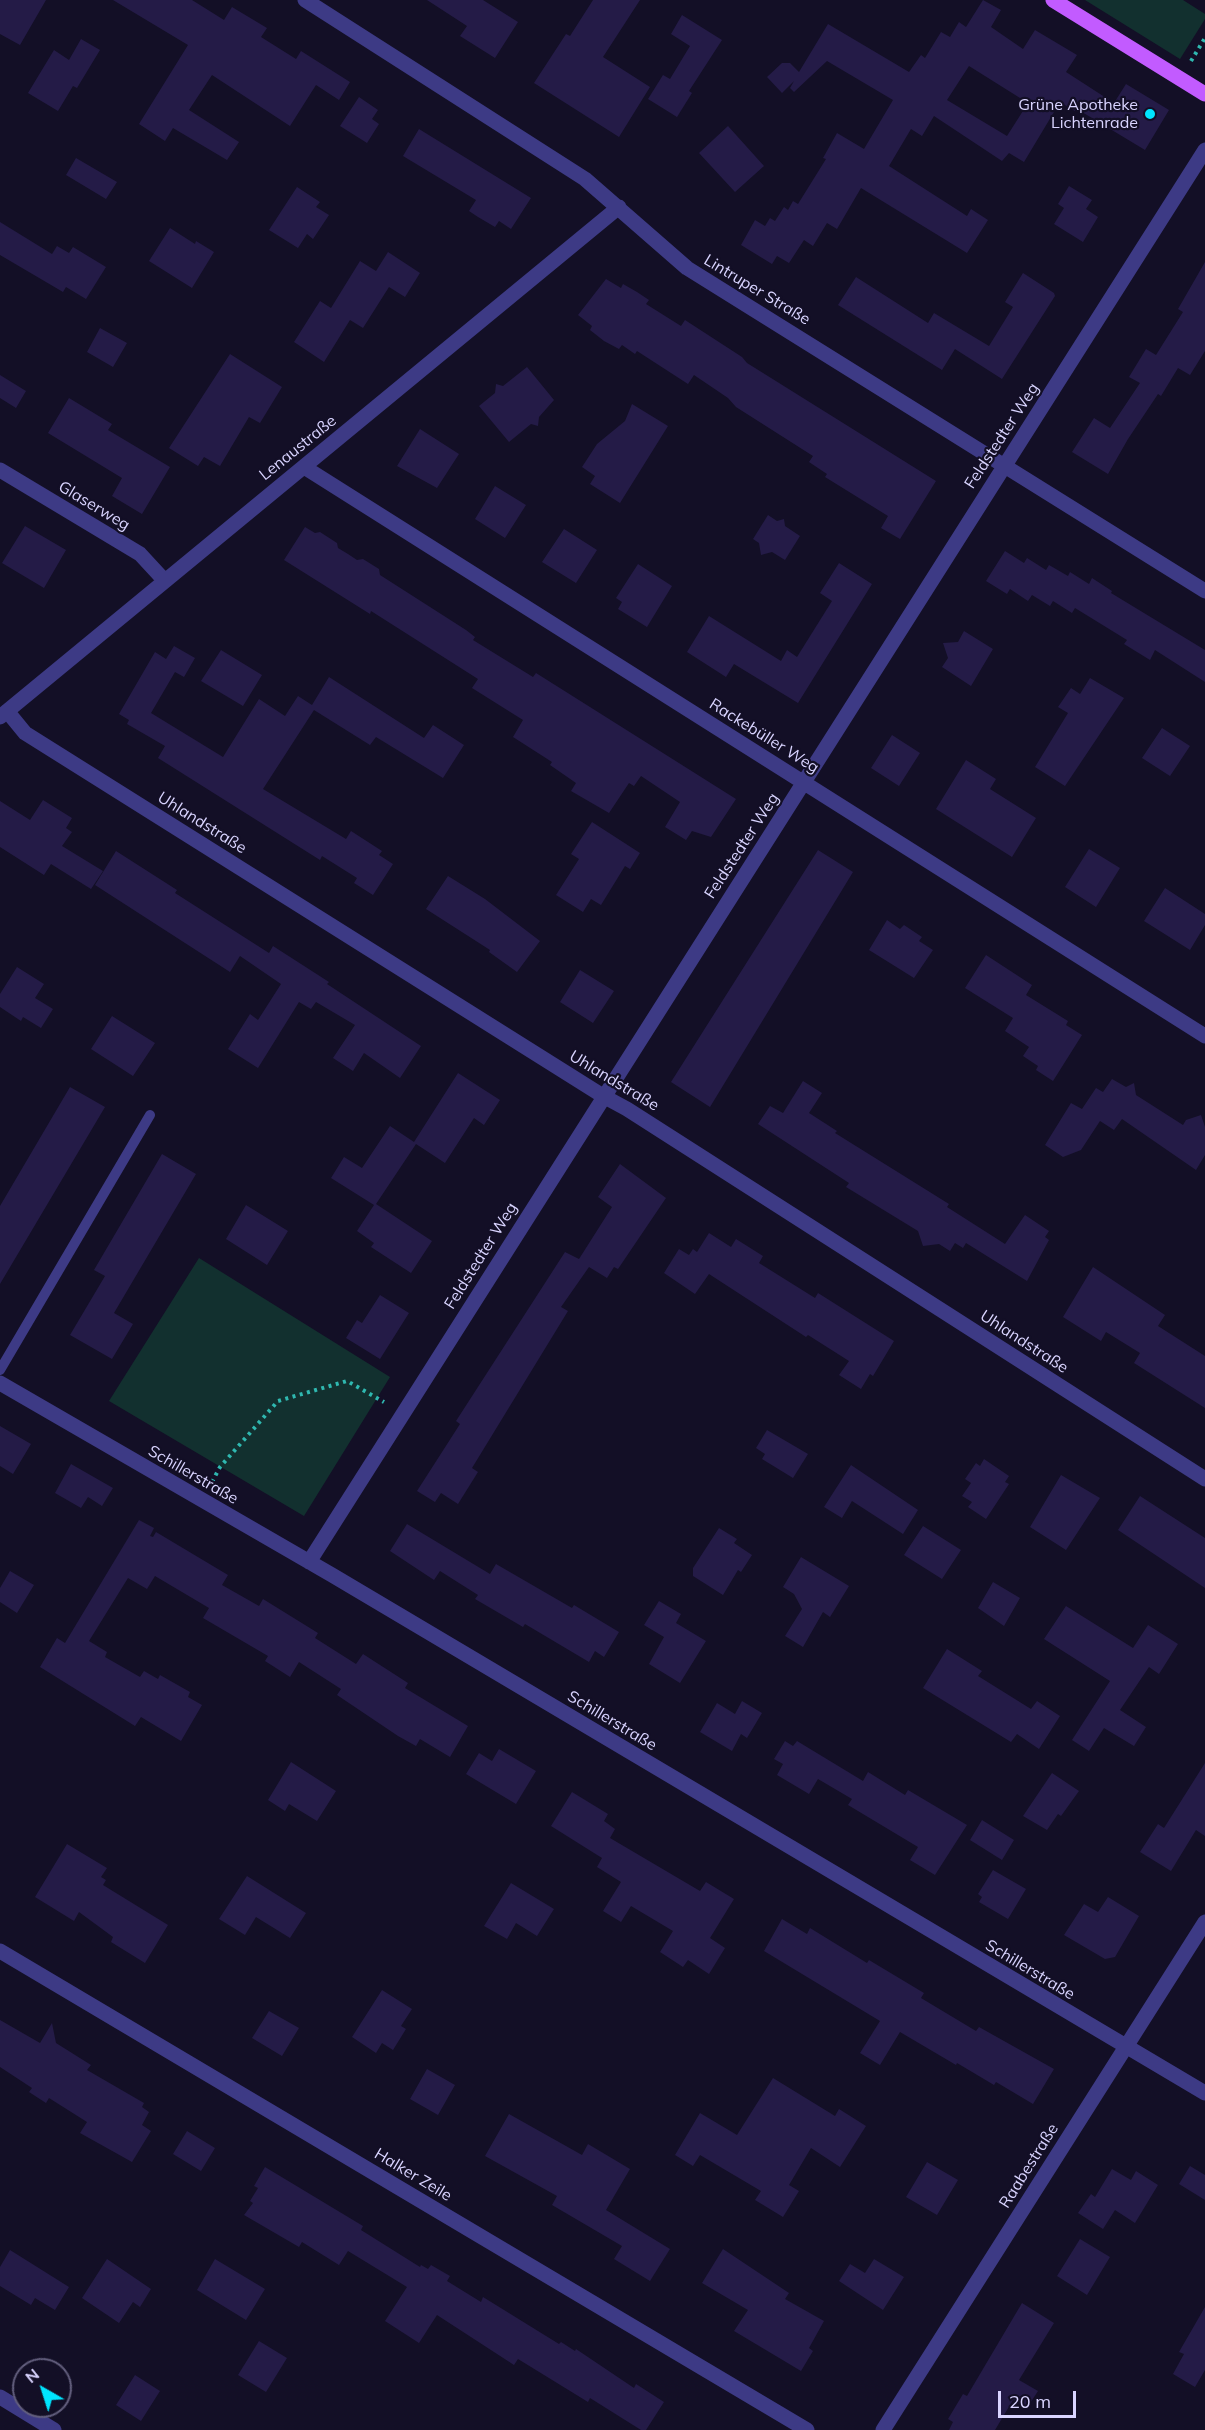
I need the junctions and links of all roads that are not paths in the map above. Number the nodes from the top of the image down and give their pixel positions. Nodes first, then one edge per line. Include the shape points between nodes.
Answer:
1 (306, 0) edge
2 (1053, 0) edge
3 (1205, 94) edge
4 (1205, 150) edge
5 (619, 207) junction
6 (1004, 466) junction
7 (304, 467) junction
8 (0, 470) edge
9 (164, 580) junction
10 (1205, 591) edge
11 (3, 714) edge
12 (804, 782) junction
13 (1205, 1036) edge
14 (603, 1096) junction
15 (150, 1114) dead end
16 (0, 1370) edge
17 (0, 1383) edge
18 (1205, 1479) edge
19 (309, 1562) junction
20 (1205, 1922) edge
21 (0, 1951) edge
22 (1125, 2048) junction
23 (1205, 2093) edge
24 (0, 2397) edge
25 (54, 2430) edge
26 (807, 2430) edge
27 (884, 2430) edge

1 - 5 street, Lintruper Straße via 585,179
2 - 3 main road
4 - 6 street, Feldstedter Weg
5 - 6 street, Lintruper Straße via 687,268
5 - 7 street, Lenaustraße
6 - 10 street, Lintruper Straße
6 - 12 street, Feldstedter Weg
7 - 9 street, Lenaustraße
7 - 12 street, Rackebüller Weg
8 - 9 street, Glaserweg via 140,554
9 - 11 street, Lenaustraße
11 - 14 street, Uhlandstraße via 25,734
12 - 13 street, Rackebüller Weg
12 - 14 street, Feldstedter Weg
14 - 18 street, Uhlandstraße
14 - 19 street, Feldstedter Weg
15 - 16 lane
17 - 19 street, Schillerstraße
19 - 22 street, Schillerstraße
20 - 22 street, Raabestraße
21 - 26 street, Halker Zeile
22 - 23 street, Schillerstraße
22 - 27 street, Raabestraße
24 - 25 street

